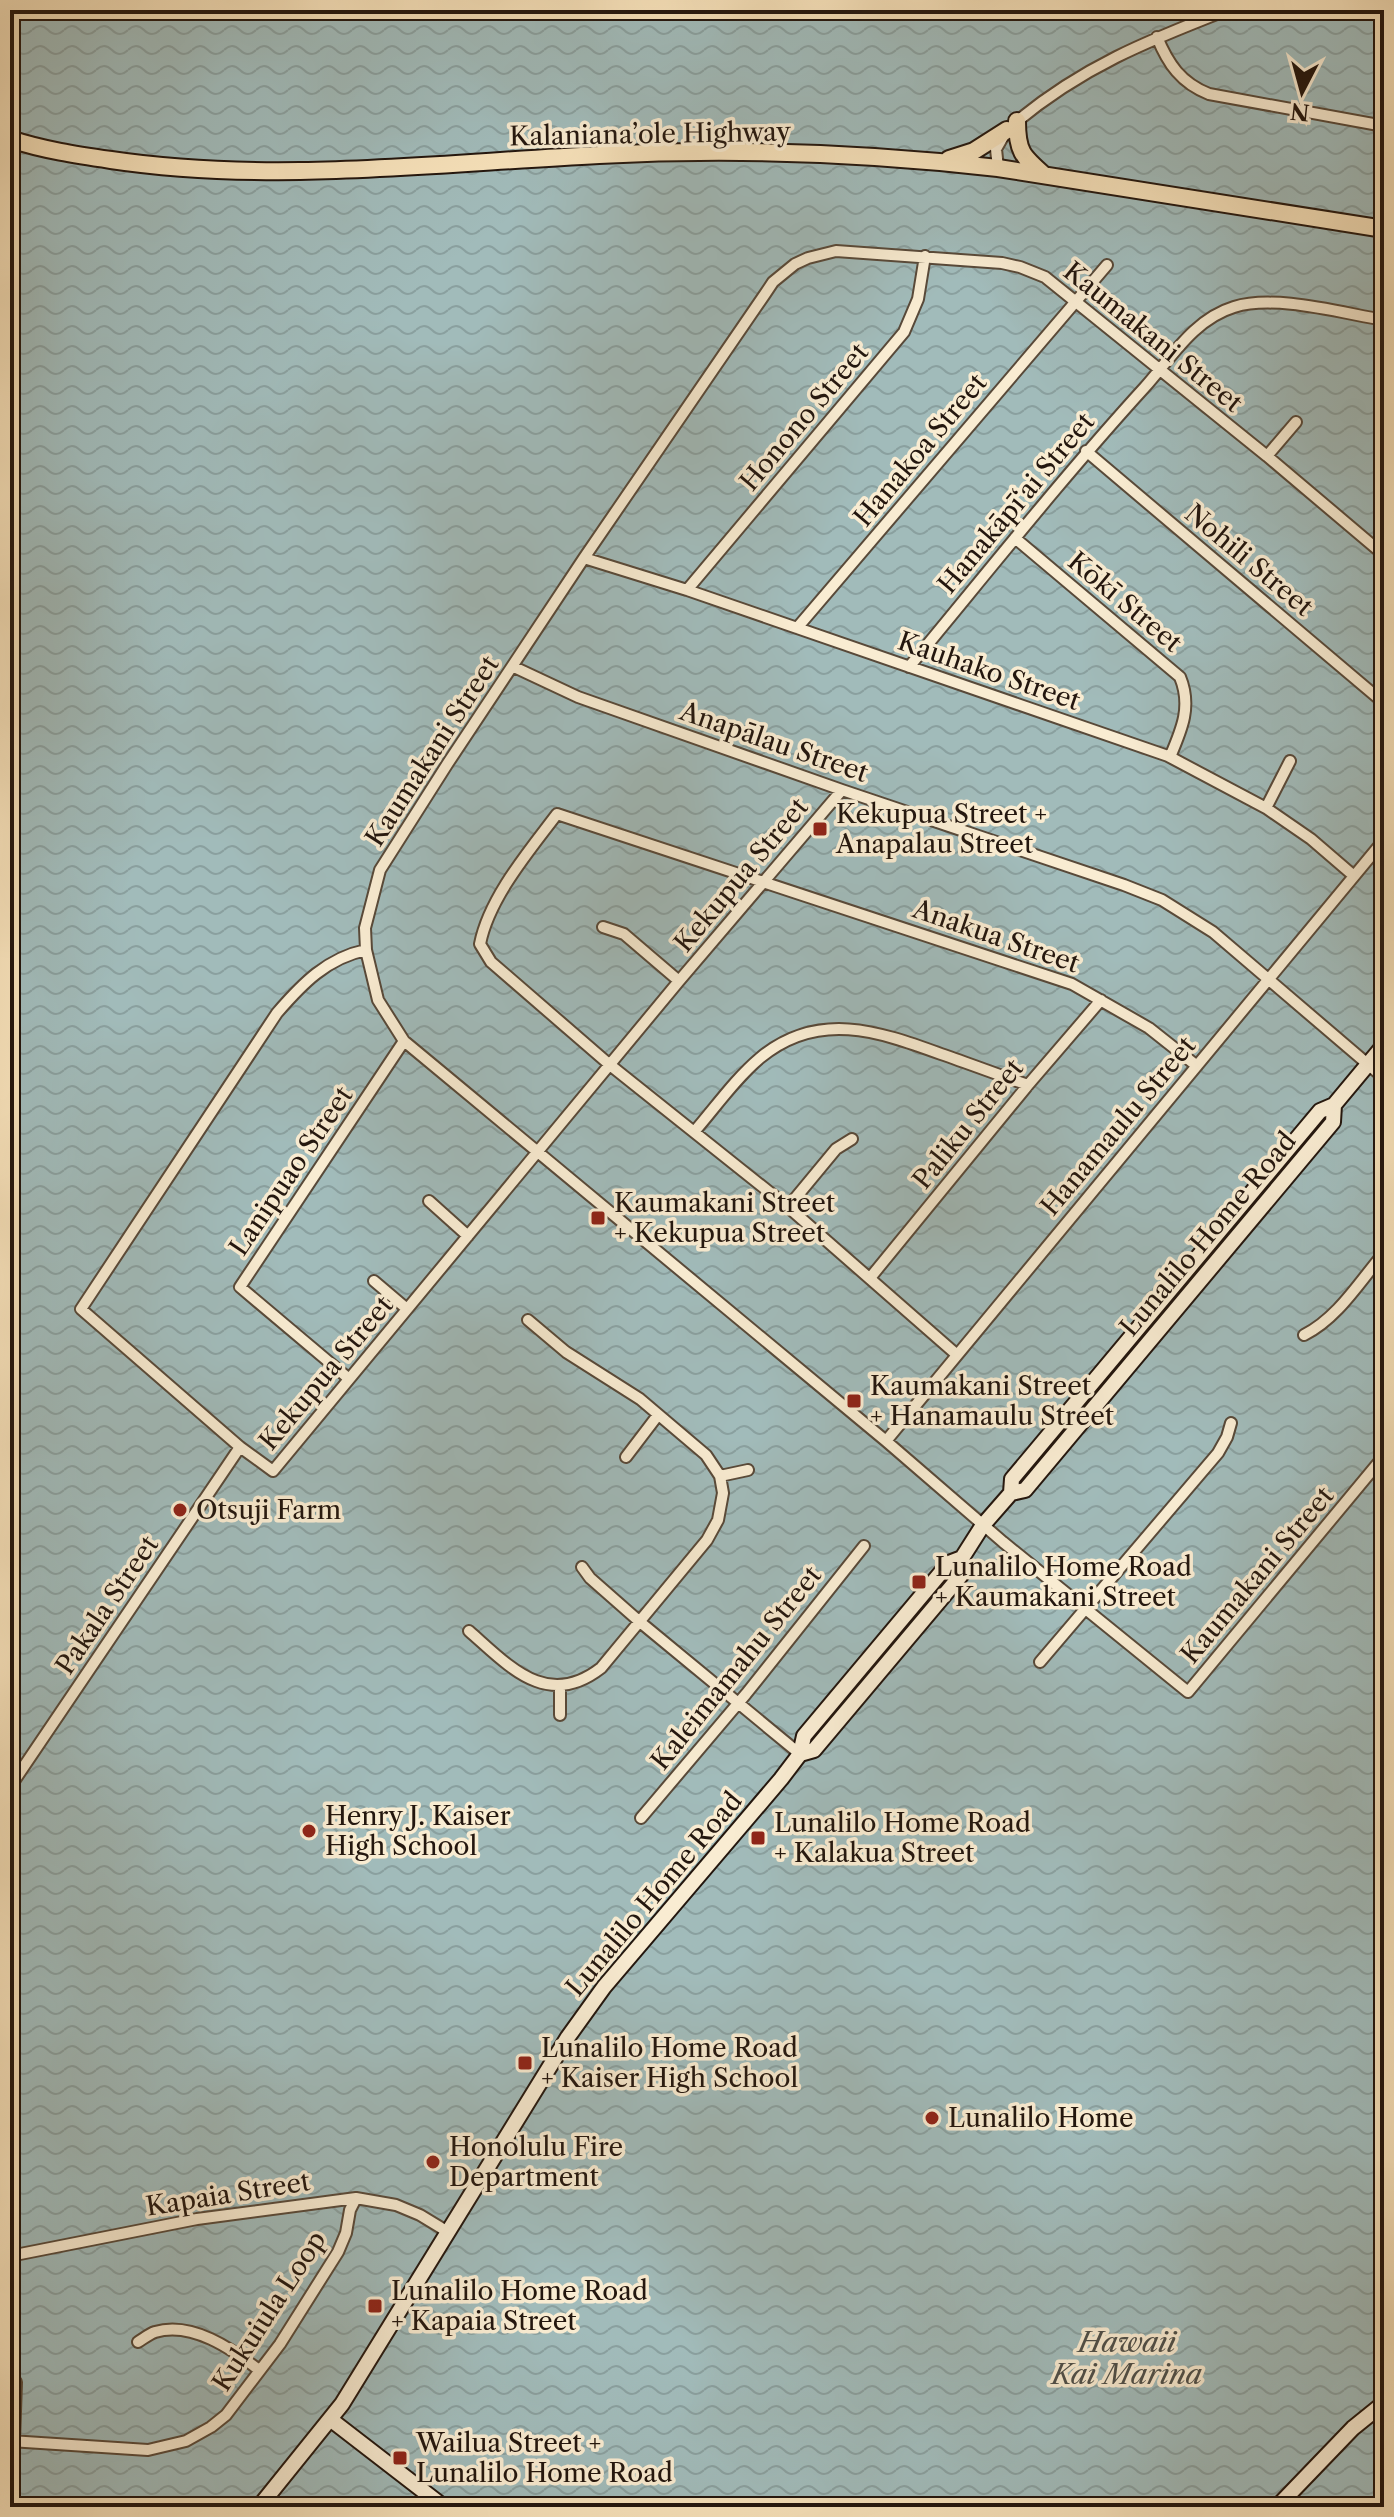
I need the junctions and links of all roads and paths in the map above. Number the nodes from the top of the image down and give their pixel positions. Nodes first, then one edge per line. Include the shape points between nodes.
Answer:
1 (1227, 10) edge
2 (1157, 37) junction
3 (1012, 125) junction
4 (1384, 126) edge
5 (10, 139) edge
6 (941, 162) junction
7 (998, 168) junction
8 (1045, 176) junction
9 (1384, 229) edge
10 (925, 256) junction
11 (1107, 265) dead end
12 (1076, 300) junction
13 (1384, 320) edge
14 (1160, 370) junction
15 (1296, 422) dead end
16 (1086, 451) junction
17 (1267, 456) junction
18 (1015, 538) junction
19 (1384, 555) edge
20 (584, 558) junction
21 (687, 590) junction
22 (797, 628) junction
23 (514, 667) junction
24 (909, 667) junction
25 (1384, 703) edge
26 (1170, 757) junction
27 (1290, 761) dead end
28 (842, 790) junction
29 (1266, 808) junction
30 (1384, 840) edge
31 (1354, 876) junction
32 (765, 881) junction
33 (603, 927) dead end
34 (366, 950) junction
35 (1267, 980) junction
36 (679, 981) junction
37 (1101, 1000) junction
38 (404, 1041) junction
39 (1384, 1045) edge
40 (610, 1065) junction
41 (1368, 1065) junction
42 (1197, 1066) junction
43 (1384, 1078) edge
44 (1028, 1085) junction
45 (694, 1132) junction
46 (852, 1139) dead end
47 (538, 1152) junction
48 (429, 1201) dead end
49 (788, 1207) junction
50 (468, 1236) junction
51 (1384, 1253) edge
52 (870, 1278) junction
53 (374, 1281) dead end
54 (407, 1309) junction
55 (528, 1320) dead end
56 (1304, 1335) dead end
57 (956, 1354) junction
58 (348, 1378) junction
59 (658, 1415) junction
60 (1231, 1423) dead end
61 (886, 1441) junction
62 (240, 1447) junction
63 (1384, 1456) edge
64 (626, 1457) dead end
65 (748, 1470) dead end
66 (720, 1476) junction
67 (983, 1525) junction
68 (864, 1546) dead end
69 (582, 1567) dead end
70 (1085, 1610) junction
71 (640, 1622) junction
72 (469, 1631) dead end
73 (1040, 1662) dead end
74 (560, 1685) junction
75 (738, 1704) junction
76 (560, 1715) dead end
77 (800, 1754) junction
78 (10, 1787) edge
79 (641, 1818) dead end
80 (356, 2198) junction
81 (448, 2232) junction
82 (10, 2256) edge
83 (138, 2342) dead end
84 (259, 2370) junction
85 (16, 2382) dead end
86 (1384, 2403) edge
87 (330, 2419) junction
88 (12, 2441) edge
89 (259, 2507) edge
90 (444, 2507) edge
91 (1277, 2507) edge

1 - 2 street
2 - 3 street via 1068,83
2 - 4 street via 1172,67 1202,92
3 - 6 main road via 974,151
3 - 7 street via 996,149
3 - 8 main road via 1026,159
5 - 6 main road, Kalaniana’ole Highway via 77,155 224,171 696,151
6 - 7 main road, Kalaniana’ole Highway
7 - 8 main road, Kalaniana’ole Highway
8 - 9 main road, Kalaniana’ole Highway
10 - 12 street, Kaumakani Street via 1020,267 1045,277
10 - 20 street, Kaumakani Street via 836,251 784,272
10 - 21 street, Honono Street via 918,299 904,332
11 - 12 street, Hanakoa Street
12 - 14 street, Kaumakani Street
12 - 22 street, Hanakoa Street
13 - 14 street, Hanakāpī‘ai Street via 1280,303 1236,306 1197,327
14 - 16 street, Hanakāpī‘ai Street
14 - 17 street, Kaumakani Street
15 - 17 street
16 - 18 street, Hanakāpī‘ai Street
16 - 25 street, Nohili Street
17 - 19 street, Kaumakani Street
18 - 24 street, Hanakāpī‘ai Street
18 - 26 street, Kōkī Street via 1180,677 1186,715
20 - 21 street, Kauhako Street
20 - 23 street, Kaumakani Street
21 - 22 street, Kauhako Street
22 - 24 street, Kauhako Street
23 - 28 street, Anapālau Street via 578,697
23 - 34 street, Kaumakani Street via 387,856 370,905
24 - 26 street, Kauhako Street
26 - 29 street, Kauhako Street
27 - 29 street
28 - 32 street, Kekupua Street
28 - 35 street, Anapālau Street via 1162,900 1213,932
29 - 31 street, Kauhako Street
30 - 31 street, Hanamaulu Street
31 - 35 street, Hanamaulu Street
32 - 36 street, Kekupua Street
32 - 37 street, Anakua Street via 1072,984
32 - 40 street, Anakua Street via 557,814 484,923 480,944 491,962
33 - 36 street via 624,934
34 - 38 street, Kaumakani Street via 378,1000
34 - 62 street, Kekupua Street via 347,954 319,971 277,1013 81,1309
35 - 41 street, Anapālau Street
35 - 42 street, Hanamaulu Street
36 - 40 street, Kekupua Street
37 - 42 street, Anakua Street via 1149,1028
37 - 44 street, Paliku Street
38 - 47 street, Kaumakani Street
38 - 58 street, Lanipuao Street via 240,1287
39 - 41 main road, Lunalilo Home Road
40 - 45 street
40 - 47 street, Kekupua Street
41 - 43 street, Anapālau Street
41 - 67 main road, Lunalilo Home Road via 1334,1105 1333,1122 1025,1490 1011,1493
42 - 57 street, Hanamaulu Street
44 - 45 street via 884,1034 829,1029 768,1052
44 - 52 street, Paliku Street
45 - 49 street
46 - 49 street via 836,1149
47 - 50 street, Kekupua Street
47 - 61 street, Kaumakani Street
48 - 50 street
49 - 52 street
50 - 54 street, Kekupua Street
51 - 56 street via 1333,1314
52 - 57 street
53 - 54 street
54 - 58 street, Kekupua Street
55 - 59 street
57 - 61 street, Hanamaulu Street
58 - 62 street, Kekupua Street via 273,1471
59 - 64 street
59 - 66 street via 706,1455
60 - 70 street via 1218,1453
61 - 67 street, Kaumakani Street
62 - 78 street, Pakala Street
63 - 70 street, Kaumakani Street via 1188,1692
65 - 66 street
66 - 71 street via 722,1504 713,1531
67 - 70 street, Kaumakani Street
67 - 77 main road, Lunalilo Home Road via 962,1558 949,1563 804,1736
68 - 75 street, Kaleimamahu Street
69 - 71 street
70 - 73 street
71 - 74 street via 601,1668
71 - 75 street
72 - 74 street via 525,1677
74 - 76 street
75 - 77 street
75 - 79 street, Kaleimamahu Street
77 - 81 main road, Lunalilo Home Road via 595,2000
80 - 81 street, Kapaia Street via 396,2205
80 - 82 street, Kapaia Street via 197,2219
80 - 84 street, Kukuiula Loop via 338,2252
81 - 87 main road, Lunalilo Home Road
83 - 84 street via 154,2332 199,2335 225,2345
84 - 88 street, Kukuiula Loop via 226,2415 176,2445 138,2450
85 - 88 street
86 - 91 main road
87 - 89 main road, Lunalilo Home Road
87 - 90 main road

